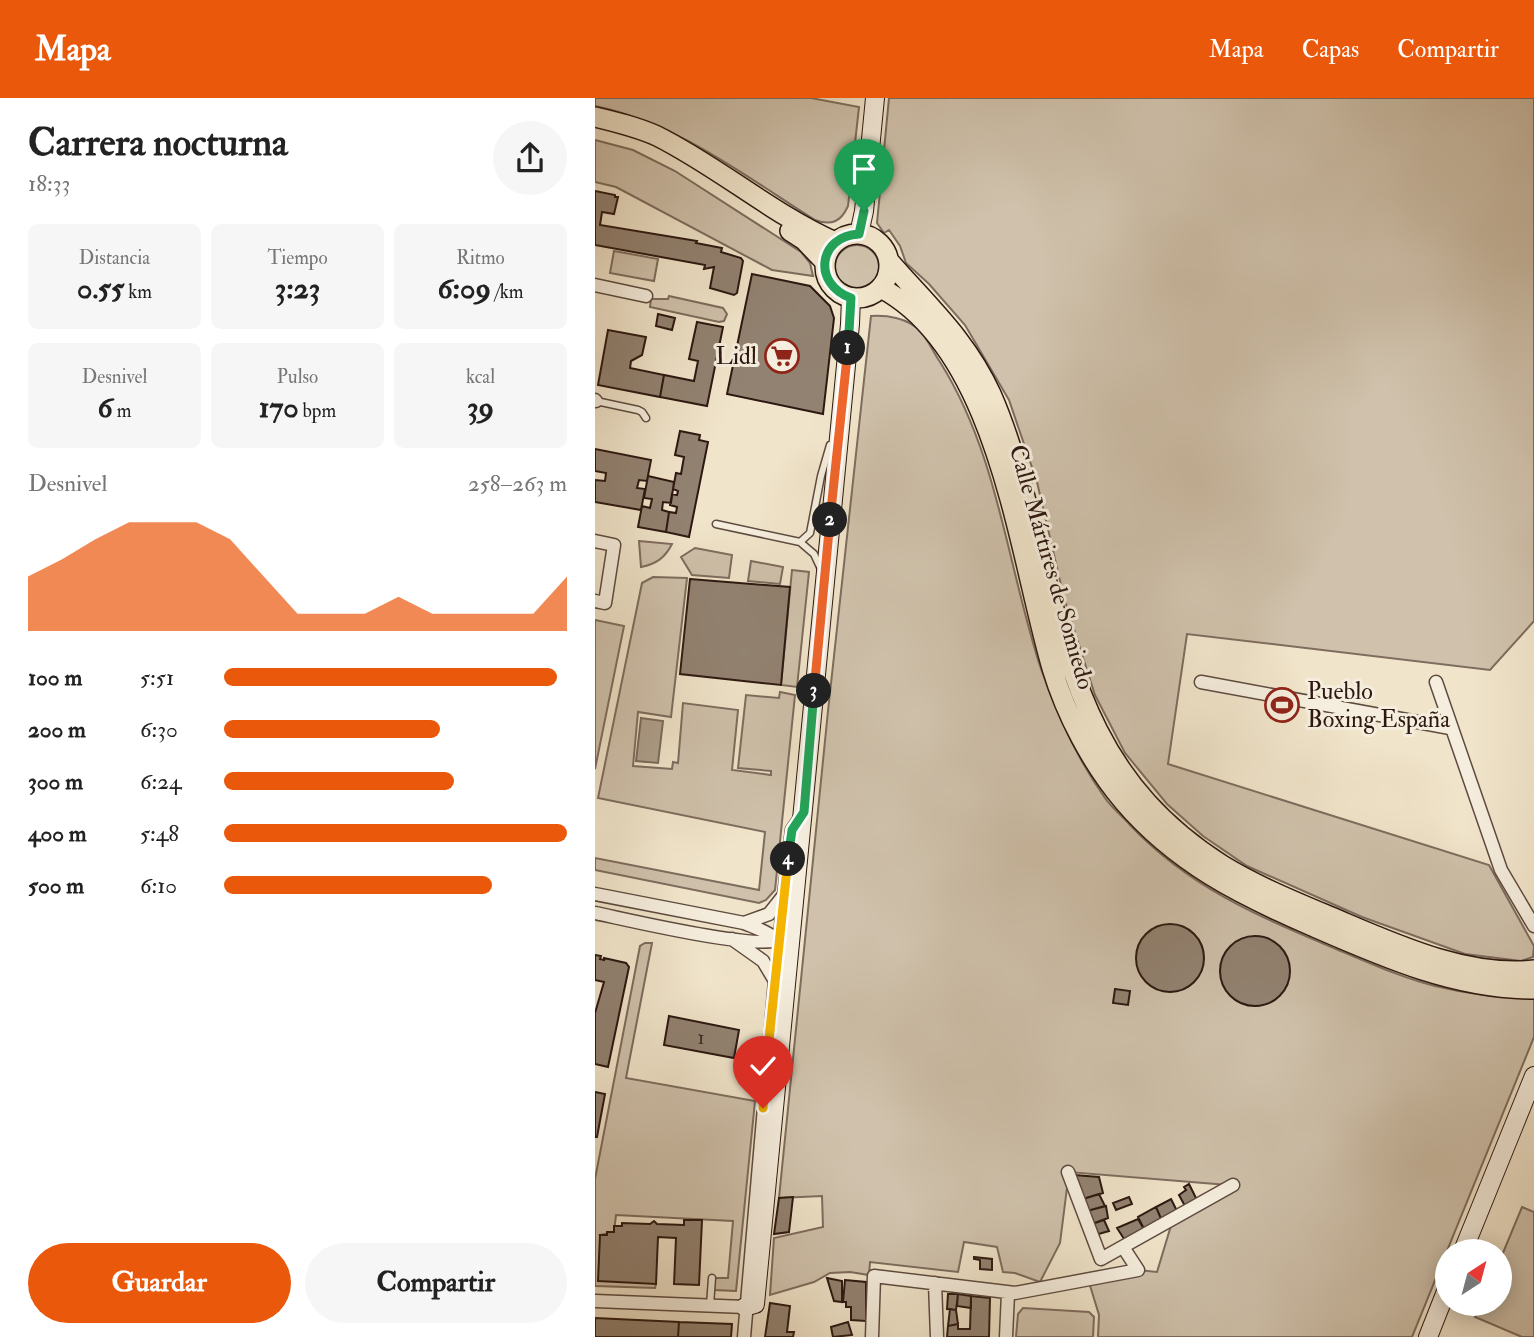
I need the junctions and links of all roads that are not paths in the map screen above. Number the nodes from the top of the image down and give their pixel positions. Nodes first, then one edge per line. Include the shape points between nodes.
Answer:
1 (875, 98) edge
2 (595, 117) edge
3 (595, 128) edge
4 (859, 234) junction
5 (835, 242) junction
6 (824, 261) junction
7 (888, 261) junction
8 (595, 285) edge
9 (881, 288) junction
10 (646, 296) dead end
11 (851, 298) junction
12 (596, 401) edge
13 (841, 410) junction
14 (646, 418) dead end
15 (716, 524) dead end
16 (595, 541) edge
17 (800, 542) junction
18 (824, 574) junction
19 (595, 601) edge
20 (1201, 682) dead end
21 (1436, 682) dead end
22 (1450, 727) junction
23 (595, 894) edge
24 (789, 896) junction
25 (595, 913) edge
26 (744, 923) junction
27 (1534, 926) edge
28 (732, 939) junction
29 (779, 942) junction
30 (1534, 970) edge
31 (773, 977) junction
32 (1534, 989) edge
33 (787, 1004) junction
34 (1534, 1076) edge
35 (1068, 1172) dead end
36 (1233, 1185) dead end
37 (1467, 1239) edge
38 (1123, 1247) junction
39 (712, 1278) dead end
40 (935, 1283) junction
41 (1008, 1293) junction
42 (595, 1301) edge
43 (710, 1305) junction
44 (745, 1307) junction
45 (1436, 1316) edge
46 (744, 1337) edge
47 (872, 1337) edge
48 (937, 1337) edge
49 (1006, 1337) edge
50 (1427, 1337) edge

1 - 4 main road
2 - 5 main road via 655,135
3 - 6 main road via 670,156 804,240
4 - 5 main road
4 - 7 main road via 879,244
5 - 6 main road
6 - 11 main road via 828,280
7 - 9 main road via 889,272
7 - 30 main road, Calle Mártires de Somiedo via 947,323 990,392 1011,447 1083,702 1117,765 1152,809 1188,842 1225,866 1353,926 1445,960
8 - 10 street
9 - 11 main road
9 - 32 main road, Calle Mártires de Somiedo via 932,329 971,390 1006,487 1053,669 1069,712 1100,769 1141,821 1211,877 1288,916 1407,965 1470,984
11 - 13 main road
12 - 14 lane via 638,410
13 - 17 lane via 821,475 810,533
13 - 18 main road
15 - 17 lane
16 - 19 street via 614,545 605,603
17 - 18 lane via 814,554
18 - 24 main road via 804,812
20 - 22 street
21 - 22 street
22 - 27 street via 1501,870
23 - 26 street
24 - 26 street via 769,914
24 - 29 street via 786,935
24 - 33 main road
25 - 28 street
26 - 29 street
28 - 29 street
28 - 31 street via 763,961
29 - 31 street
29 - 33 street via 785,952 781,989
31 - 44 street
33 - 44 main road via 755,1304
34 - 37 main road
35 - 38 street via 1101,1259
36 - 38 street
38 - 41 street via 1138,1270
39 - 43 lane
40 - 41 street
40 - 47 street via 874,1276
40 - 48 street
41 - 49 street
42 - 43 street
43 - 44 street
44 - 46 street
45 - 50 main road

